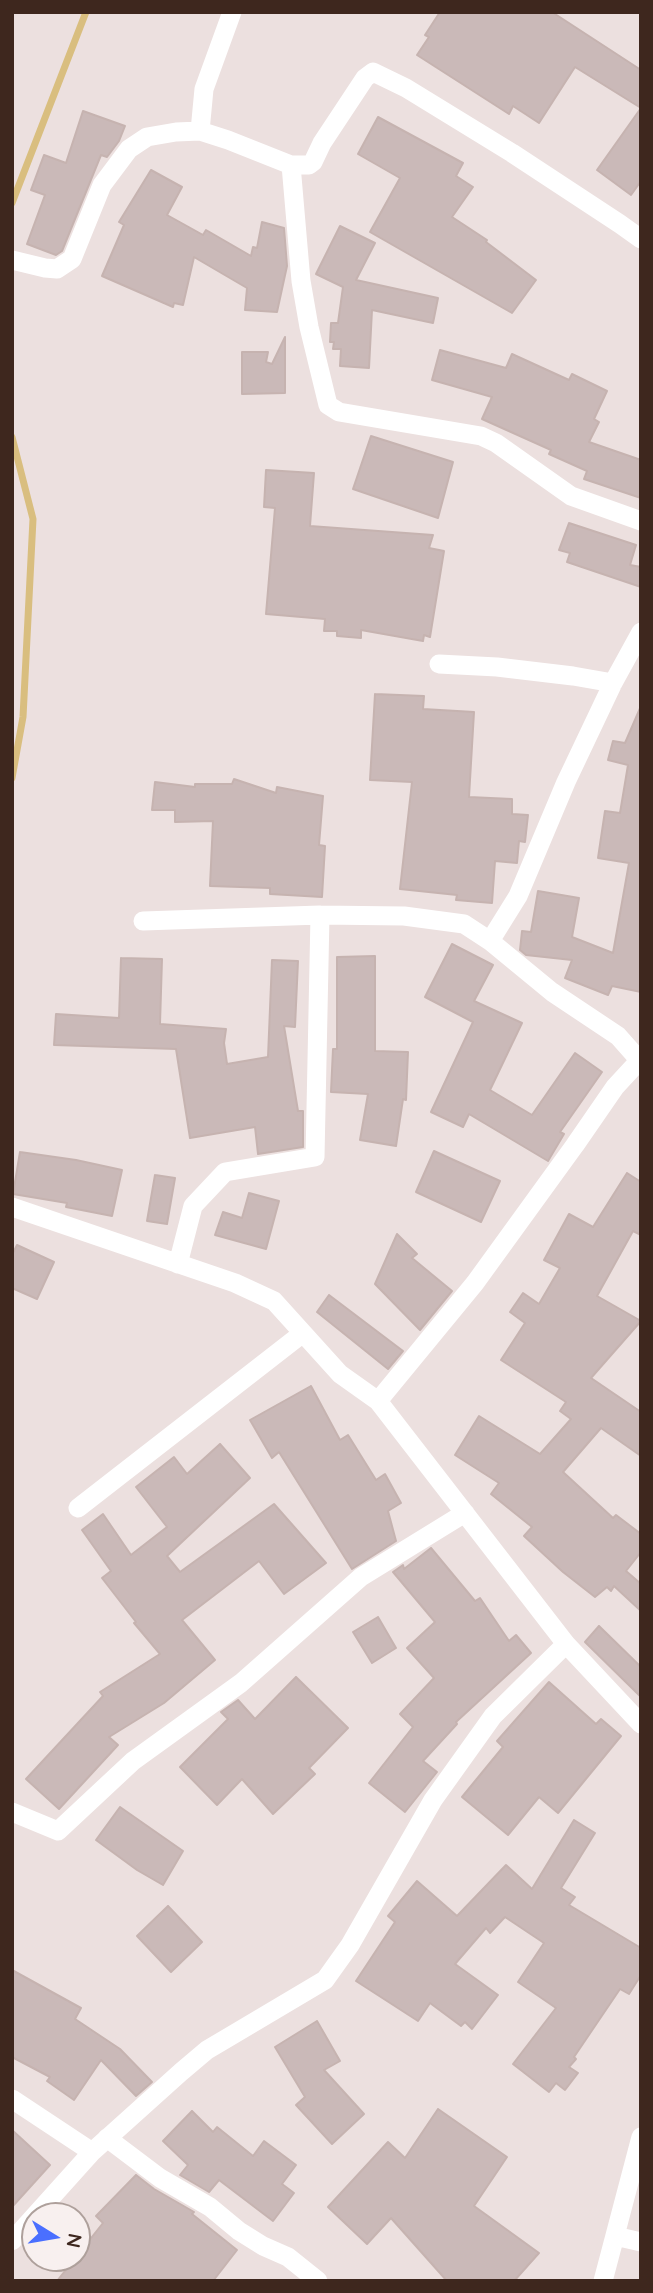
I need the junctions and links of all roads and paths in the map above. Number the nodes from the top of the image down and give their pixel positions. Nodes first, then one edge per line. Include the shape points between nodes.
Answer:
1 (232, 12) edge
2 (200, 131) junction
3 (292, 165) junction
4 (641, 239) edge
5 (12, 260) edge
6 (641, 521) edge
7 (641, 632) edge
8 (439, 664) dead end
9 (613, 683) junction
10 (320, 915) junction
11 (143, 920) dead end
12 (490, 941) junction
13 (640, 1061) edge
14 (12, 1207) edge
15 (178, 1264) junction
16 (303, 1333) junction
17 (377, 1401) junction
18 (78, 1508) dead end
19 (465, 1513) junction
20 (566, 1644) junction
21 (641, 1724) edge
22 (12, 1811) edge
23 (12, 2099) edge
24 (107, 2138) junction
25 (641, 2138) edge
26 (92, 2151) junction
27 (615, 2236) junction
28 (12, 2241) edge
29 (641, 2242) edge
30 (318, 2281) edge
31 (603, 2281) edge

1 - 2 street via 204,89
2 - 3 street
2 - 5 street via 147,137 129,149 102,185 76,252 66,264 57,269
3 - 4 street via 313,162 373,72 512,153
3 - 6 street via 301,281 328,405 339,412 481,436 572,496
7 - 9 street
8 - 9 street
9 - 12 street via 518,897
10 - 11 street
10 - 12 street via 404,916 464,924
10 - 15 street via 315,1157 225,1172 194,1206
12 - 13 street via 552,992 618,1036
13 - 17 street via 615,1087 475,1283
14 - 15 street
15 - 16 street via 274,1301
16 - 17 street via 340,1374
16 - 18 street
17 - 19 street
19 - 20 street
19 - 22 street via 361,1577 241,1683 133,1761 58,1831
20 - 21 street
20 - 24 street via 493,1716 433,1800 325,1980 207,2050
23 - 26 street
24 - 26 street
24 - 30 street
25 - 27 street
26 - 28 street
27 - 29 street
27 - 31 street

